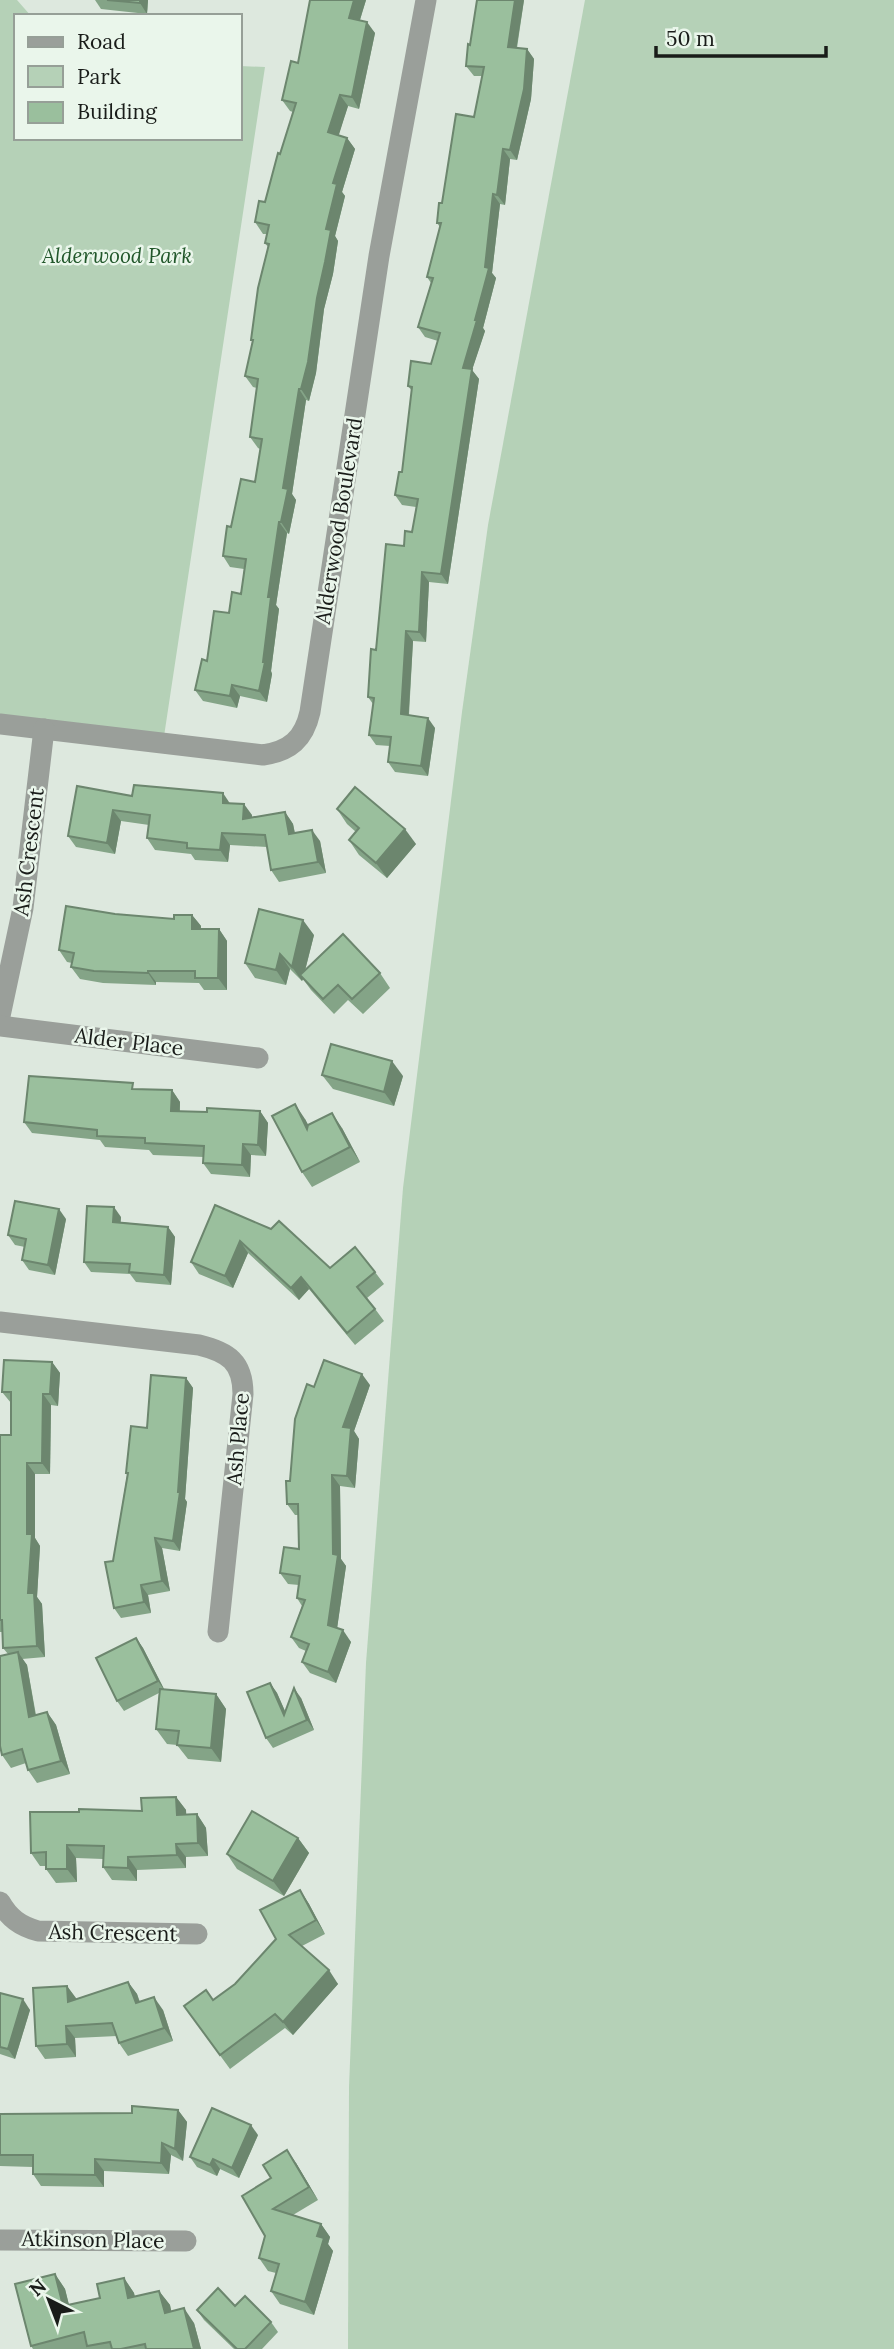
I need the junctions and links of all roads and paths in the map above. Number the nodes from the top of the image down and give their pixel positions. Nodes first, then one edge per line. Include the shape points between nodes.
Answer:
1 (426, 0) edge
2 (0, 724) edge
3 (44, 729) junction
4 (0, 1016) edge
5 (0, 1026) edge
6 (258, 1058) dead end
7 (0, 1322) edge
8 (218, 1632) dead end
9 (0, 1902) edge
10 (197, 1934) dead end
11 (0, 2239) edge
12 (186, 2241) dead end

1 - 3 street, Alderwood Boulevard via 379,256 305,730 292,746 263,755
2 - 3 street, Alderwood Boulevard
3 - 4 street, Ash Crescent via 23,908
5 - 6 street, Alder Place
7 - 8 street, Ash Place via 199,1345 234,1361 243,1394
9 - 10 street, Ash Crescent via 19,1925 38,1931
11 - 12 street, Atkinson Place

